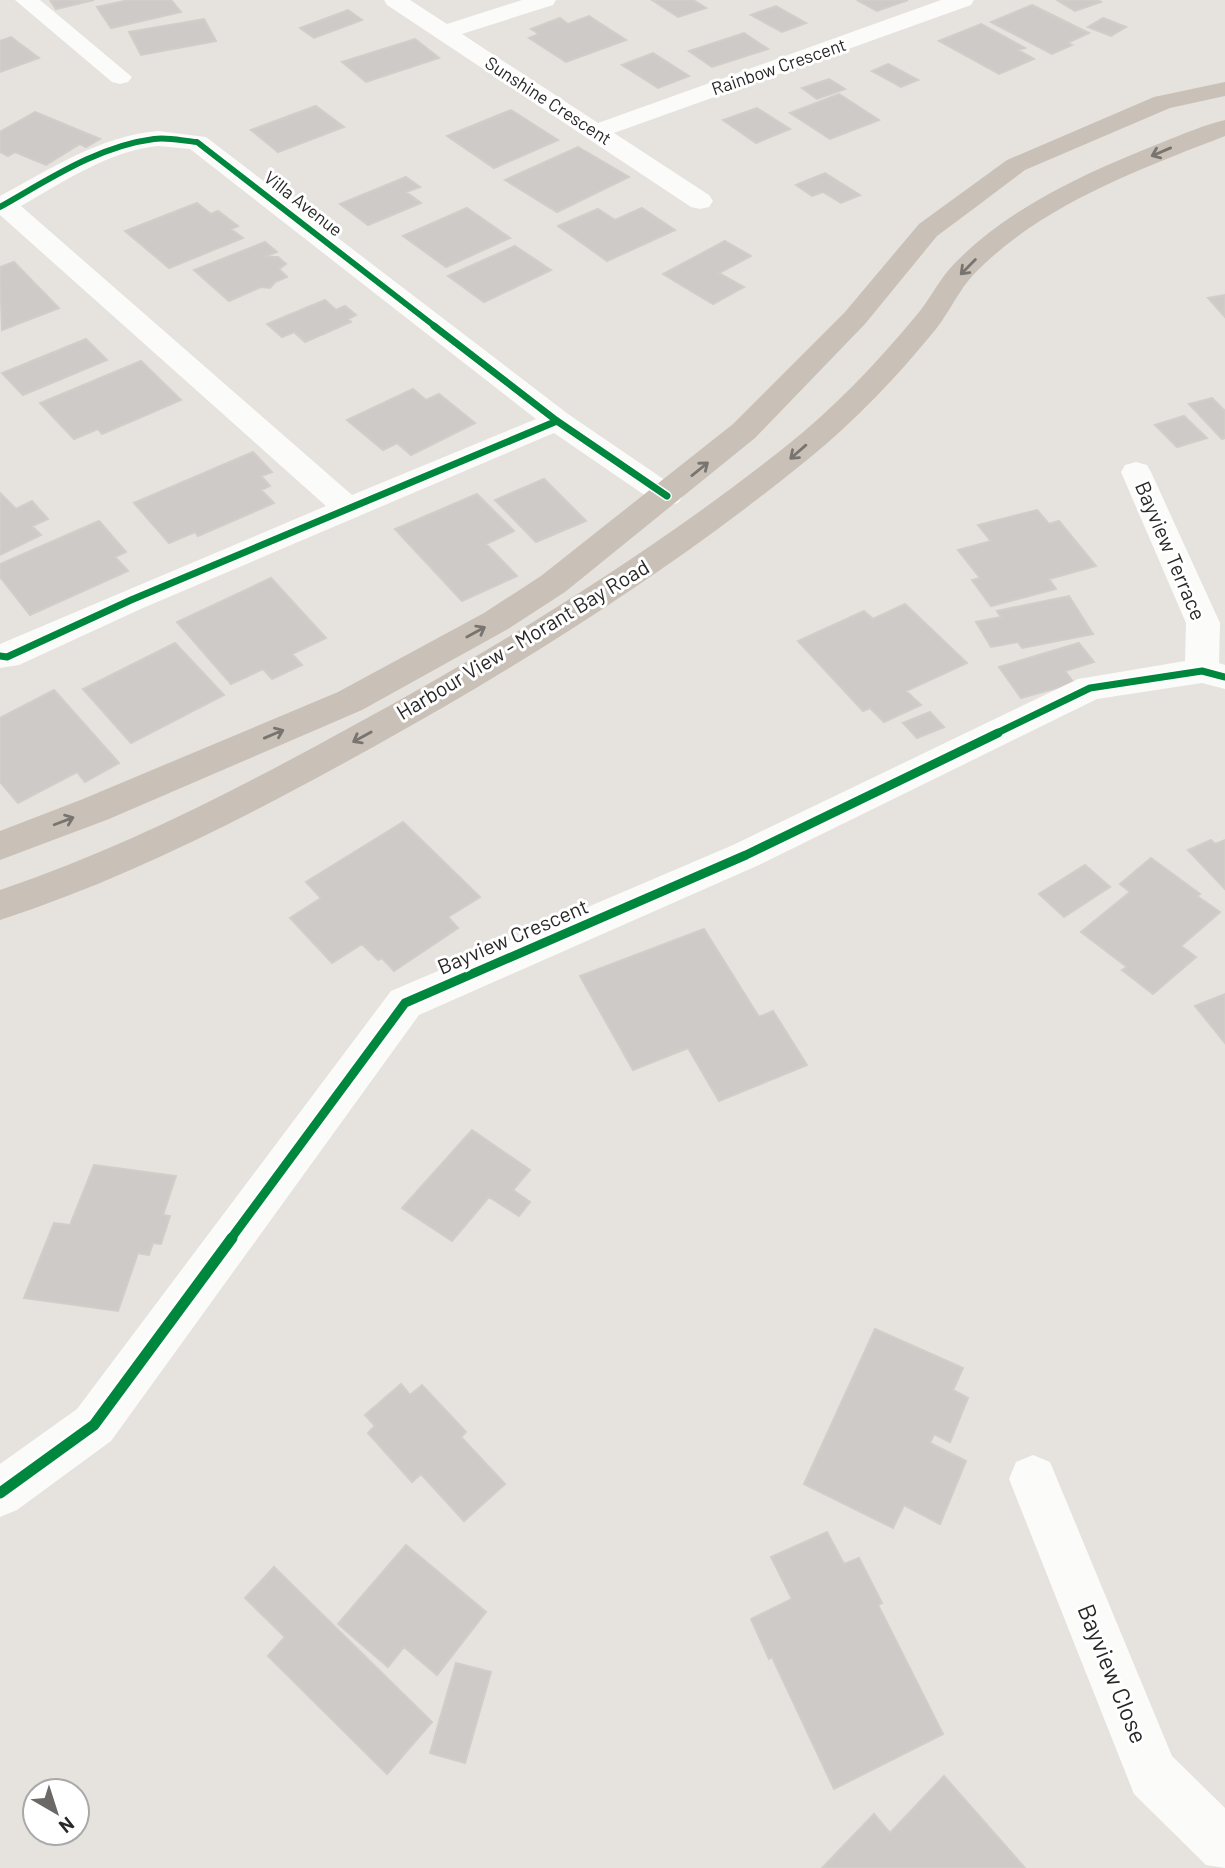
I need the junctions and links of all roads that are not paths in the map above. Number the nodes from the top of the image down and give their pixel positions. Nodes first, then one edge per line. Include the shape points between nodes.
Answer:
1 (26, 0) edge
2 (395, 0) edge
3 (545, 0) edge
4 (963, 0) edge
5 (444, 32) junction
6 (120, 77) dead end
7 (1225, 89) edge
8 (1225, 127) edge
9 (595, 132) junction
10 (700, 201) dead end
11 (2, 206) edge
12 (807, 407) junction
13 (557, 421) junction
14 (1136, 472) dead end
15 (667, 496) junction
16 (348, 509) junction
17 (0, 656) edge
18 (1214, 674) edge
19 (0, 846) edge
20 (0, 905) edge
21 (1032, 1479) dead end
22 (0, 1493) edge
23 (1225, 1846) edge

1 - 6 street
2 - 5 street, Sunshine Crescent
3 - 5 street
4 - 9 street, Rainbow Crescent
5 - 9 street, Sunshine Crescent
7 - 12 highway, Harbour View - Morant Bay Road via 1163,102 1017,165 928,230 855,318
8 -> 12 highway, Harbour View - Morant Bay Road via 1078,189 1016,226 964,269 930,318 878,378
9 - 10 street, Sunshine Crescent
11 - 13 street, Villa Avenue via 90,158 122,146 156,138 197,142
11 - 16 street
15 -> 12 highway, Harbour View - Morant Bay Road via 744,431
12 -> 20 highway, Harbour View - Morant Bay Road via 797,453 684,541 576,614 206,821 83,876
13 - 15 street, Villa Avenue
13 - 16 street
14 - 18 street, Bayview Terrace via 1203,623
19 -> 15 highway, Harbour View - Morant Bay Road via 350,701 496,621 553,584
16 - 17 street
18 - 22 street, Bayview Crescent via 1090,688 747,855 405,1003 94,1425
21 - 23 street, Bayview Close via 1153,1775

